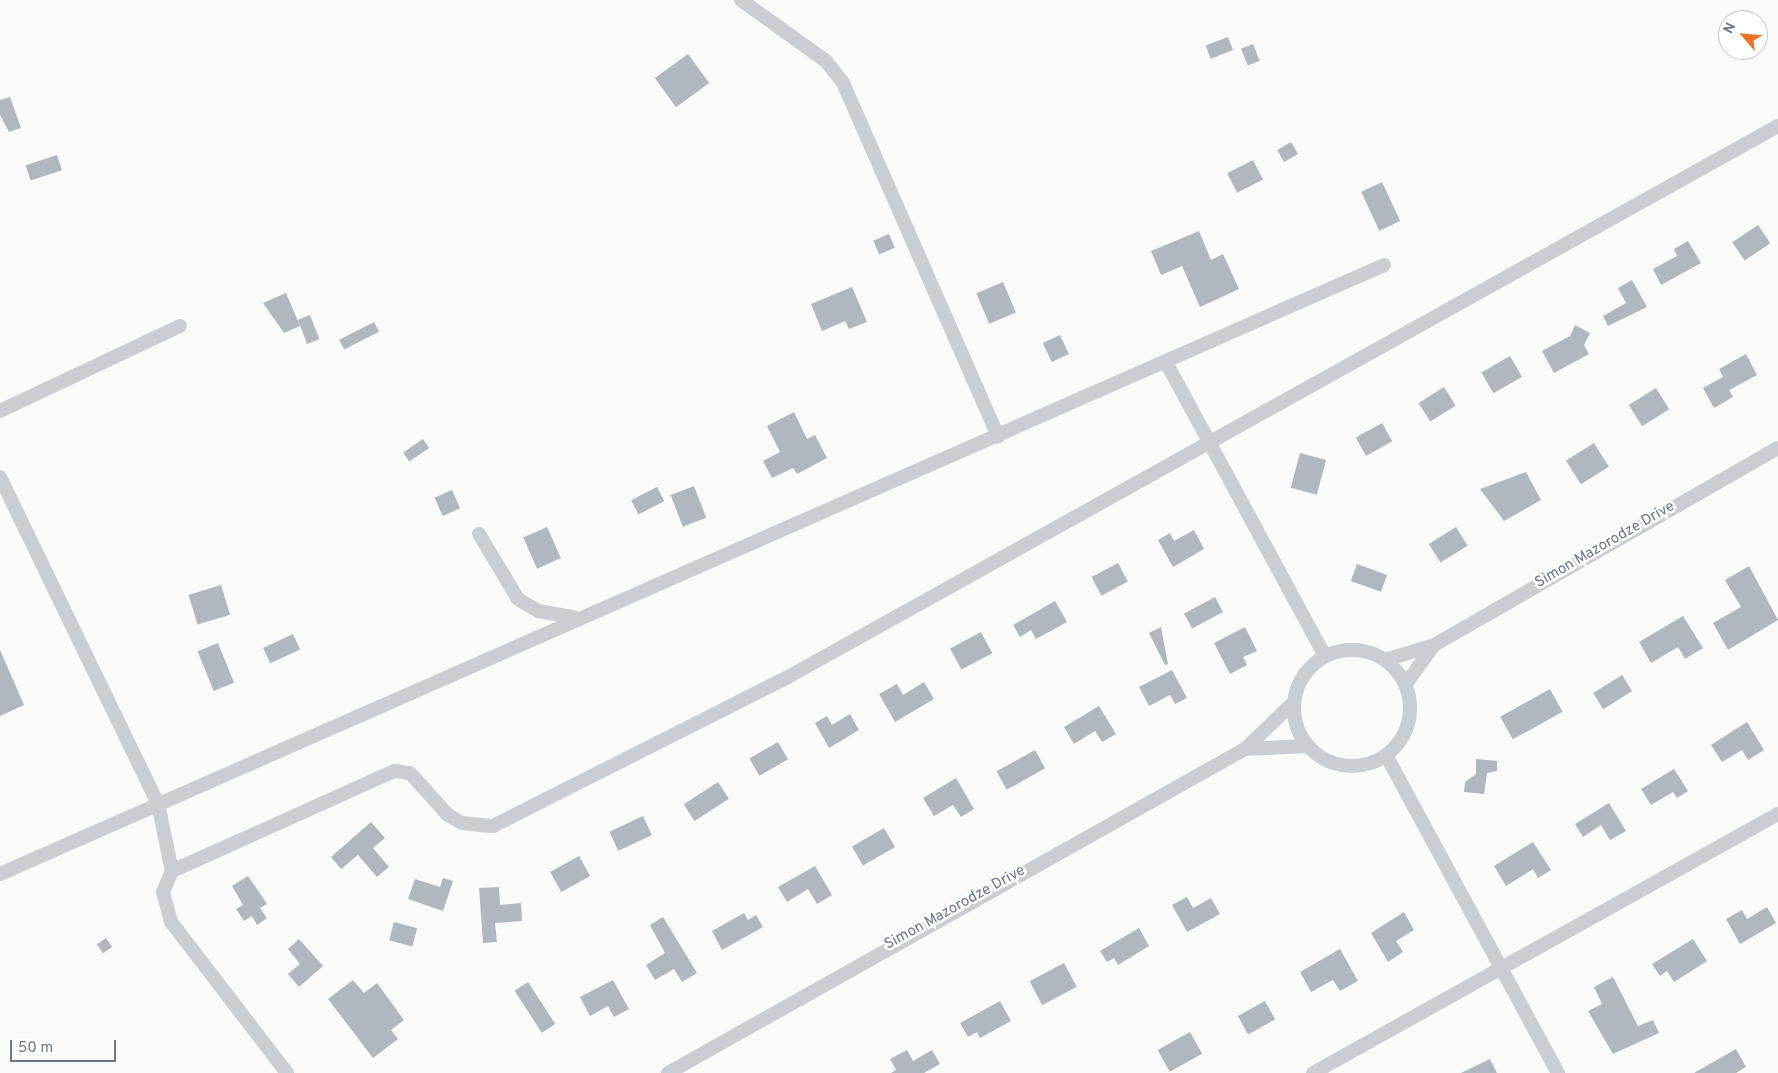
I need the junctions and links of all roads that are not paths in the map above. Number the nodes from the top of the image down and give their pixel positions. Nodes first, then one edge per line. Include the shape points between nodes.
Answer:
1 (741, 0) edge
2 (1778, 126) edge
3 (1384, 265) dead end
4 (180, 326) dead end
5 (1167, 364) junction
6 (0, 411) edge
7 (998, 436) junction
8 (1213, 444) junction
9 (1778, 448) edge
10 (0, 477) edge
11 (479, 534) dead end
12 (578, 616) junction
13 (1434, 646) junction
14 (1325, 656) junction
15 (1385, 660) junction
16 (1405, 685) junction
17 (1294, 702) junction
18 (1308, 746) junction
19 (1245, 749) junction
20 (1386, 755) junction
21 (158, 804) junction
22 (1778, 814) edge
23 (172, 871) junction
24 (0, 874) edge
25 (1500, 972) junction
26 (673, 1072) edge
27 (288, 1073) edge
28 (1313, 1073) edge
29 (1558, 1073) edge

1 - 7 street via 826,61 843,83
2 - 8 street
3 - 5 street
4 - 6 street
5 - 7 street
5 - 8 street
7 - 12 street
8 - 14 street
8 - 23 street via 788,677 493,826 462,823 448,815 410,773 395,771
9 - 13 street, Simon Mazorodze Drive
10 - 21 street
11 - 12 street via 518,599 564,619
12 - 21 street
13 - 15 street, Simon Mazorodze Drive
13 - 16 street, Simon Mazorodze Drive
14 - 15 street via 1345,650 1366,651
14 - 17 street, Simon Mazorodze Drive via 1304,676
15 - 16 street
16 - 20 street via 1409,716 1397,744
17 - 18 street via 1295,718
17 - 19 street, Simon Mazorodze Drive
18 - 19 street, Simon Mazorodze Drive
18 - 20 street via 1325,759 1345,766 1366,764
19 - 26 street, Simon Mazorodze Drive
20 - 25 street
21 - 23 street
21 - 24 street
22 - 25 street
23 - 27 street via 163,892 171,922
25 - 28 street
25 - 29 street

